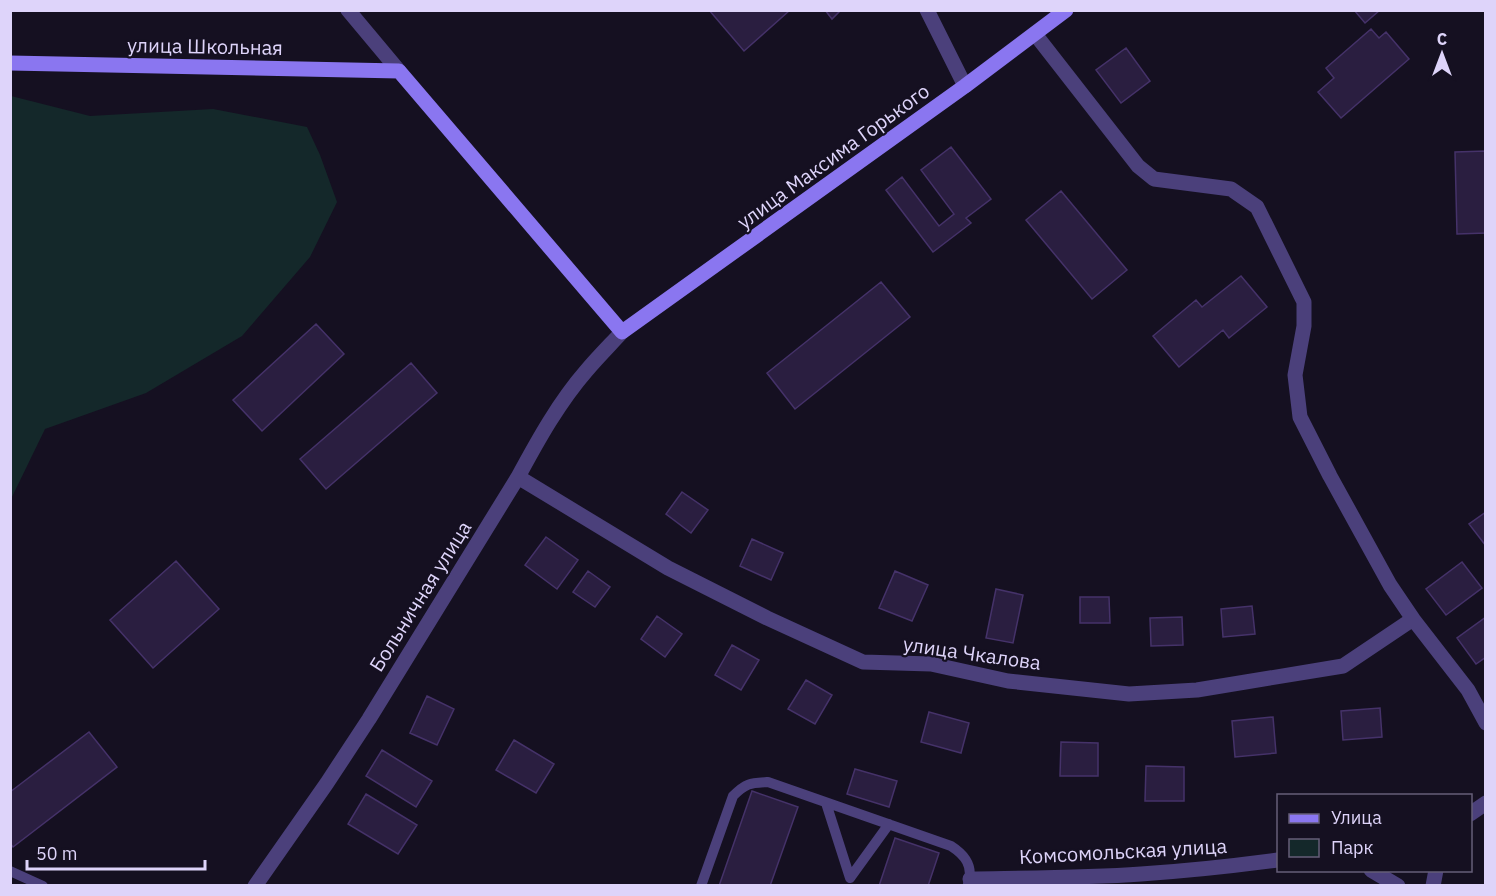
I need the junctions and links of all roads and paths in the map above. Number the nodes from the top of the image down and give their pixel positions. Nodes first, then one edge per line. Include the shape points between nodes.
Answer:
1 (348, 10) edge
2 (927, 10) edge
3 (1066, 10) edge
4 (1035, 34) junction
5 (10, 63) edge
6 (399, 71) junction
7 (965, 86) junction
8 (622, 332) junction
9 (519, 477) junction
10 (1413, 619) junction
11 (1485, 723) edge
12 (826, 802) junction
13 (1485, 803) edge
14 (1472, 813) edge
15 (889, 824) junction
16 (1277, 860) edge
17 (10, 871) edge
18 (1375, 872) edge
19 (848, 882) edge
20 (969, 882) edge
21 (43, 885) edge
22 (255, 885) edge
23 (702, 885) edge
24 (1398, 885) edge

1 - 6 street
2 - 7 street
3 - 4 street, улица Максима Горького
4 - 7 street, улица Максима Горького
4 - 10 street via 1138,166 1154,179 1231,189 1257,207 1304,302 1295,375 1300,417 1390,585
5 - 6 street, улица Школьная
6 - 8 street
7 - 8 street, улица Максима Горького
8 - 9 street, Больничная улица via 560,405
9 - 10 street, улица Чкалова via 668,568 862,662 931,664 1008,681 1129,694 1197,690 1343,666
9 - 22 street, Больничная улица via 363,728
10 - 11 street via 1468,690
12 - 15 lane
12 - 19 lane
12 - 23 lane via 768,782 740,788 733,796
13 - 14 street
15 - 19 lane
15 - 20 lane via 963,853 969,864
16 - 20 street, Комсомольская улица via 1141,874
17 - 21 lane
18 - 24 street

